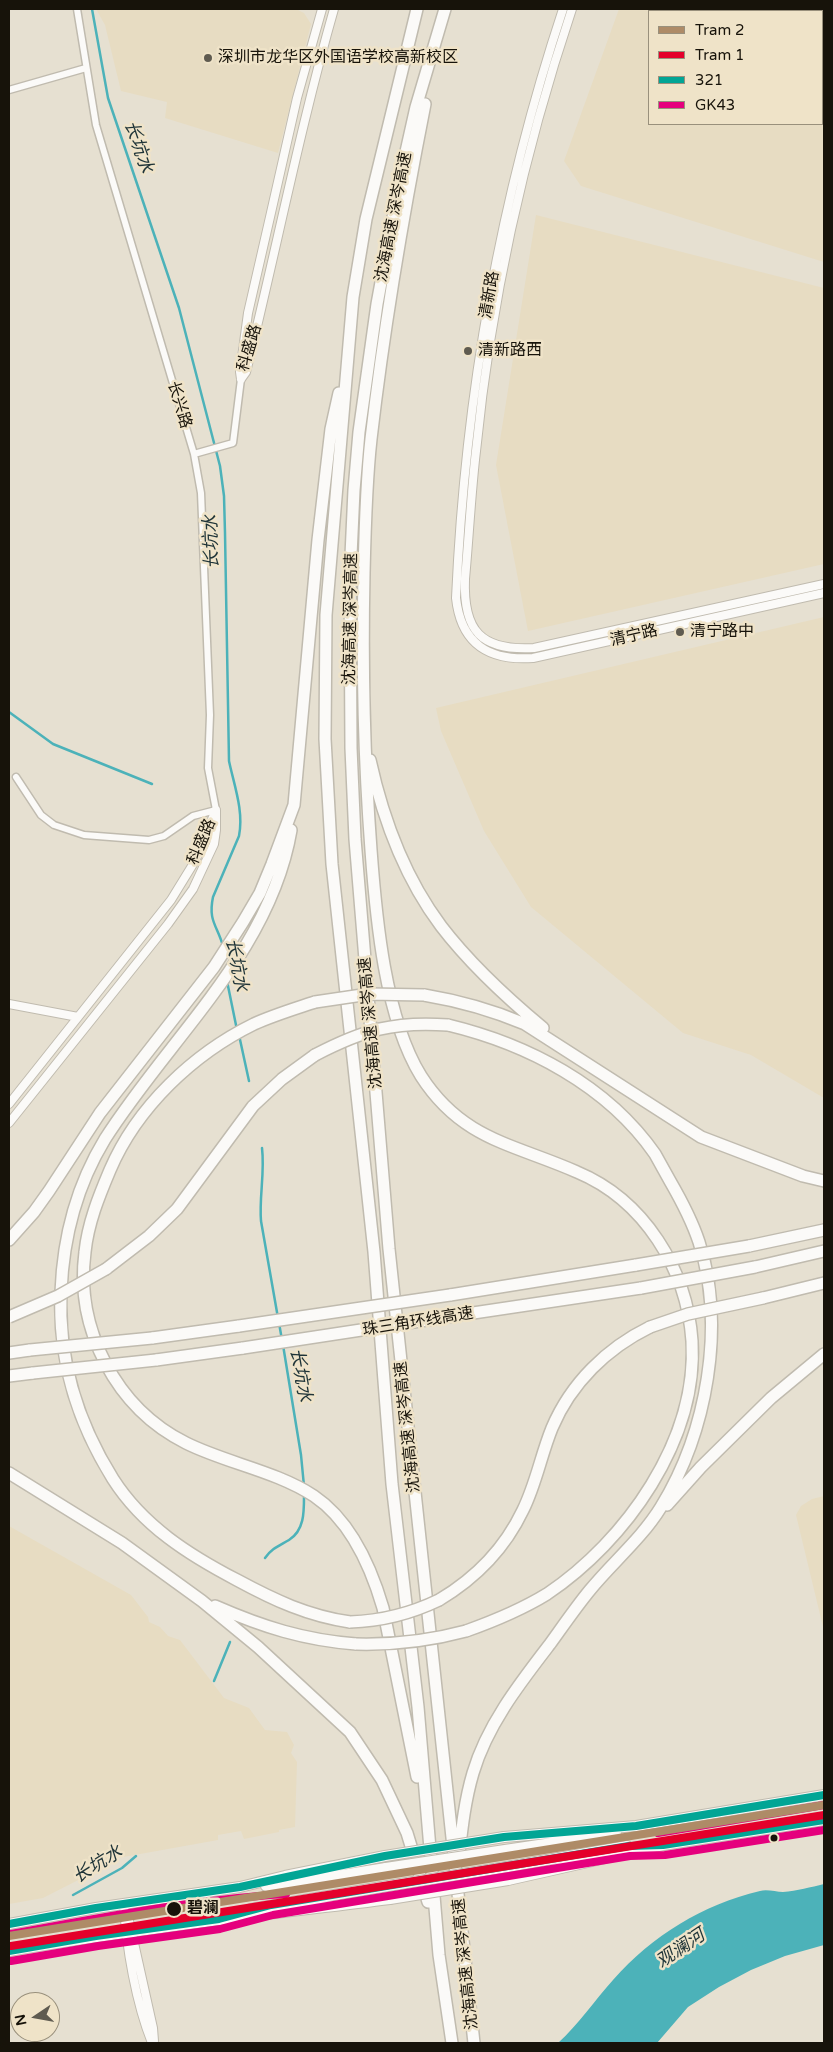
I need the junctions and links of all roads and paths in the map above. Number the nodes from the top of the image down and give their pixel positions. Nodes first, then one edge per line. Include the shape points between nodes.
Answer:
1 (78, 9) edge
2 (321, 9) edge
3 (417, 9) edge
4 (445, 9) edge
5 (563, 9) edge
6 (572, 9) edge
7 (334, 10) edge
8 (439, 26) junction
9 (86, 68) junction
10 (9, 90) edge
11 (353, 297) junction
12 (241, 379) junction
13 (194, 454) junction
14 (824, 584) edge
15 (824, 593) edge
16 (485, 638) joint
17 (476, 644) joint
18 (363, 707) junction
19 (16, 777) dead end
20 (294, 804) junction
21 (216, 810) junction
22 (9, 1004) edge
23 (78, 1017) junction
24 (573, 1054) junction
25 (9, 1104) edge
26 (9, 1123) edge
27 (824, 1181) edge
28 (824, 1230) edge
29 (9, 1240) edge
30 (824, 1251) edge
31 (824, 1283) edge
32 (9, 1317) edge
33 (9, 1352) edge
34 (824, 1354) edge
35 (9, 1376) edge
36 (9, 1473) edge
37 (634, 1541) junction
38 (202, 1601) junction
39 (824, 1795) edge
40 (824, 1820) edge
41 (636, 1826) junction
42 (428, 1830) junction
43 (663, 1845) junction
44 (240, 1887) junction
45 (124, 1904) junction
46 (460, 1909) junction
47 (219, 1919) junction
48 (9, 1924) edge
49 (129, 1932) junction
50 (9, 1951) edge
51 (439, 1955) junction
52 (153, 2043) edge
53 (452, 2043) edge
54 (474, 2043) edge

1 - 9 street, 长兴路
2 - 7 street
2 - 12 street, 科盛路 via 295,106 248,313
3 - 11 highway, 沈海高速 深岑高速 via 366,219
4 - 8 highway, 沈海高速 深岑高速
5 - 17 street, 清新路 via 518,160 476,379 467,450 456,598 460,621
6 - 16 street, 清新路 via 526,162 484,380 465,598 472,625
7 - 12 street, 科盛路 via 309,101 246,372
8 - 18 highway via 404,210 371,440 366,505
8 - 46 highway, 沈海高速 深岑高速 via 400,174 359,432 350,577 350,738 355,839 389,1249
9 - 10 street
9 - 13 street, 长兴路 via 96,125
11 - 20 highway via 326,469
11 - 42 highway, 沈海高速 深岑高速 via 326,615 325,739 332,864 374,1252 392,1484 418,1708
12 - 13 street via 233,443
13 - 21 street, 长兴路 via 201,493 210,724 208,768
14 - 16 street, 清宁路 via 534,648 504,648
15 - 17 street, 清宁路 via 534,658 495,655
18 - 24 highway via 376,790 396,846 415,885 441,926 472,963
18 - 38 highway, bridge via 374,894 390,989 410,1057 435,1095 465,1124 498,1143 597,1181 636,1212 662,1245 676,1273 690,1320 690,1384 676,1435 662,1468 620,1528 591,1558 548,1592 511,1614 466,1631 422,1641 356,1644 273,1630
19 - 21 street via 40,815 54,825 84,835 149,840 164,836 193,816
20 - 29 highway via 260,893 214,967 100,1113 34,1212
20 - 31 highway, bridge via 286,856 278,884 263,916 218,986 109,1133 88,1172 69,1226 60,1306 68,1374 78,1409 103,1462 131,1504 156,1529 210,1566 305,1613 350,1622 387,1619 422,1608 461,1587 483,1568 511,1532 527,1501 552,1427 562,1408 584,1376 613,1349 634,1334 688,1314
21 - 23 street, 科盛路 via 195,861 179,888
21 - 26 street, 科盛路 via 214,844 193,889
22 - 23 street
23 - 25 street, 科盛路
24 - 27 highway via 701,1137
24 - 42 highway, bridge via 525,1024 496,1012 424,995 369,994 315,1002 283,1012 254,1024 199,1058 154,1102 113,1163 88,1229 84,1301 105,1363 129,1400 149,1420 186,1443 315,1496 350,1534 364,1557 375,1581 394,1654
28 - 33 highway, 珠三角环线高速, bridge via 749,1246 450,1295 152,1338
30 - 35 highway, 珠三角环线高速, bridge via 641,1288 243,1348
32 - 37 highway, bridge via 58,1296 106,1269 149,1236 177,1209 253,1106 282,1079 316,1055 340,1042 391,1026 418,1023 448,1025 483,1034 565,1070 620,1114 654,1154 680,1198 699,1241 709,1285 711,1322 710,1370 700,1418 682,1466 661,1508
34 - 37 highway via 771,1398
36 - 38 highway via 122,1543
37 - 46 highway via 534,1664 502,1710 484,1744 463,1812 459,1854
38 - 51 highway via 258,1647 350,1732 382,1780 407,1833 428,1899
39 - 41 main road
40 - 43 main road
41 - 44 main road, bridge via 600,1836 287,1884
41 - 44 main road, bridge via 504,1837 385,1856
42 - 51 highway, 沈海高速 深岑高速
43 - 47 main road, bridge via 508,1880
43 - 47 main road, bridge via 629,1846 271,1904
44 - 45 main road
45 - 48 main road
45 - 49 street
46 - 54 highway, 沈海高速 深岑高速
47 - 49 main road
49 - 50 main road
49 - 52 street via 141,2005
51 - 53 highway, 沈海高速 深岑高速

